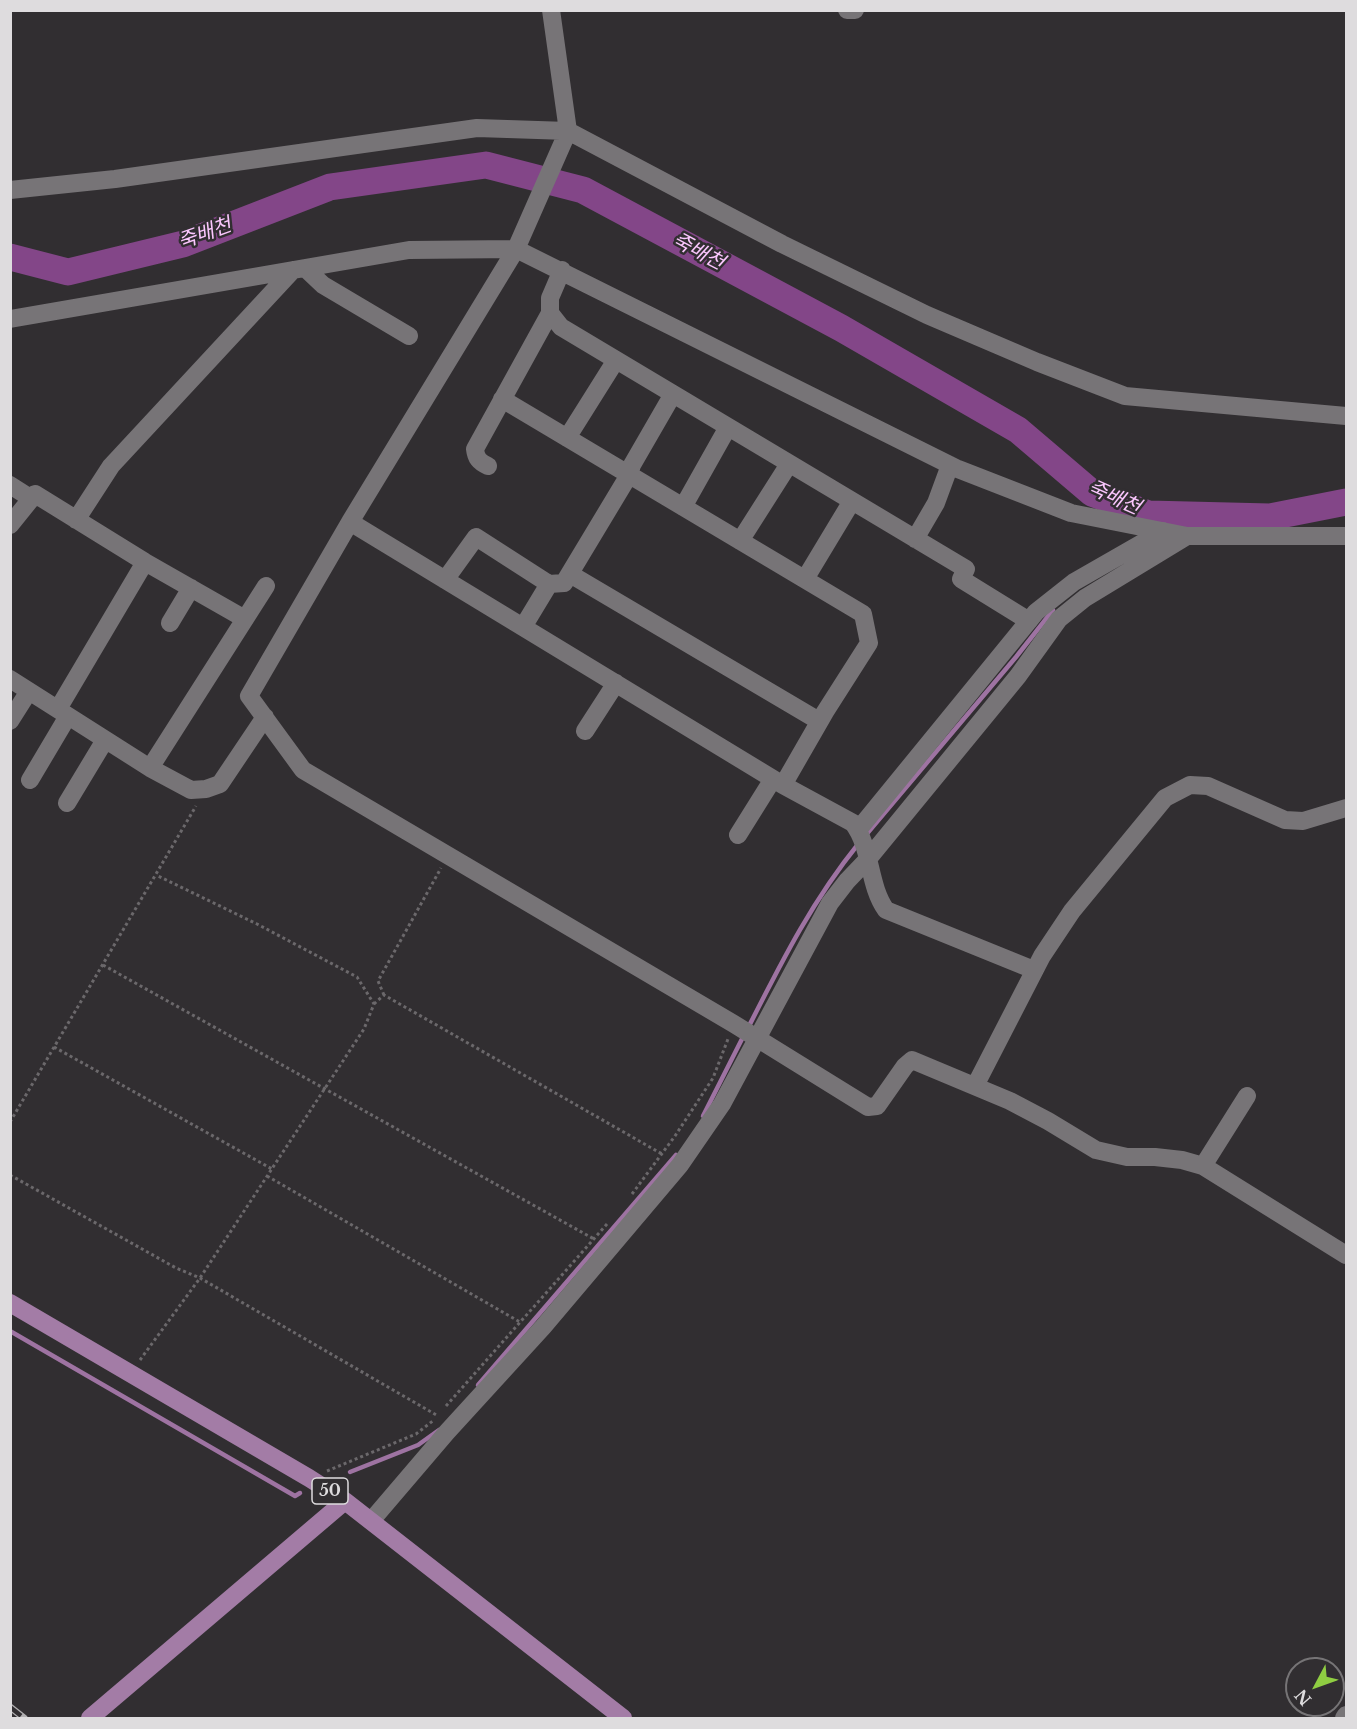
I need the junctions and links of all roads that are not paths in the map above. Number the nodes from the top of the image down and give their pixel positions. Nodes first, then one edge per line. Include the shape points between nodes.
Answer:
1 (551, 10) edge
2 (847, 10) edge
3 (855, 10) edge
4 (568, 131) junction
5 (10, 190) edge
6 (516, 249) junction
7 (299, 269) junction
8 (562, 270) junction
9 (550, 313) junction
10 (10, 319) edge
11 (409, 336) dead end
12 (616, 360) junction
13 (673, 394) junction
14 (502, 399) junction
15 (1347, 416) edge
16 (728, 427) junction
17 (567, 438) junction
18 (789, 464) junction
19 (950, 465) junction
20 (488, 466) dead end
21 (629, 475) junction
22 (10, 485) edge
23 (33, 496) junction
24 (852, 501) junction
25 (683, 507) junction
26 (76, 520) junction
27 (350, 522) junction
28 (10, 525) edge
29 (1162, 531) junction
30 (1187, 536) junction
31 (1347, 536) edge
32 (915, 538) junction
33 (740, 541) junction
34 (145, 562) junction
35 (805, 579) junction
36 (445, 580) junction
37 (561, 580) junction
38 (266, 586) dead end
39 (191, 588) junction
40 (245, 619) junction
41 (1029, 621) junction
42 (170, 623) dead end
43 (523, 627) junction
44 (10, 679) edge
45 (616, 683) junction
46 (29, 691) junction
47 (63, 713) junction
48 (265, 717) junction
49 (10, 721) edge
50 (819, 721) junction
51 (585, 731) dead end
52 (105, 740) junction
53 (150, 768) junction
54 (30, 780) dead end
55 (778, 782) junction
56 (67, 803) dead end
57 (1347, 808) edge
58 (858, 830) junction
59 (738, 835) dead end
60 (867, 857) junction
61 (1034, 970) junction
62 (746, 1032) junction
63 (975, 1086) junction
64 (1247, 1096) dead end
65 (1203, 1166) junction
66 (1344, 1248) edge
67 (10, 1303) edge
68 (345, 1501) junction
69 (371, 1521) junction
70 (1347, 1715) edge
71 (90, 1719) edge
72 (623, 1719) edge
73 (1344, 1719) edge

1 - 4 street
2 - 3 street
4 - 5 street via 477,128
4 - 6 street
4 - 15 street via 927,315 1125,396
6 - 7 street via 409,250
6 - 8 street
6 - 27 street
7 - 10 street
7 - 11 street
7 - 26 street via 111,466
8 - 9 street via 550,298
8 - 19 street
9 - 12 street via 561,327
9 - 14 street
12 - 13 street
12 - 17 street
13 - 16 street
13 - 21 street
14 - 17 street
14 - 20 street via 475,448 480,462
16 - 18 street
16 - 25 street
17 - 21 street
18 - 24 street
18 - 33 street
19 - 29 street via 1071,513
19 - 32 street via 936,503
21 - 25 street
21 - 37 street
22 - 23 street
23 - 26 street
23 - 28 street
24 - 32 street
24 - 35 street
25 - 33 street
26 - 34 street
27 - 36 street
27 - 48 street via 249,696
29 - 30 street
29 - 41 street via 1074,582
30 - 31 street
30 - 60 street via 1085,598 1059,619 1018,676
32 - 41 street via 966,569 961,579
33 - 35 street
34 - 39 street
34 - 47 street
35 - 50 street via 863,614 868,643
36 - 37 street via 476,537
36 - 43 street
37 - 43 street
37 - 50 street
38 - 40 street
39 - 40 street
39 - 42 street
40 - 53 street
41 - 58 street
43 - 45 street
44 - 46 street
45 - 51 street
45 - 55 street
46 - 47 street
46 - 49 street
47 - 52 street
47 - 54 street
48 - 53 street via 220,784 191,790
48 - 62 street via 303,770
50 - 55 street
52 - 53 street
52 - 56 street
55 - 58 street via 853,823
55 - 59 street
57 - 61 street via 1303,821 1285,820 1208,786 1190,785 1165,798 1072,911
58 - 60 street
60 - 61 street via 878,899 885,910
60 - 62 street via 830,903 792,970
61 - 63 street
62 - 63 street via 868,1107 877,1106 912,1060
62 - 69 street via 722,1104 680,1165
63 - 65 street via 1048,1120 1096,1150
64 - 65 street
65 - 66 street
67 - 68 main road, 50
68 - 69 main road, 50
68 - 71 main road
69 - 72 main road, 50
70 - 73 street

